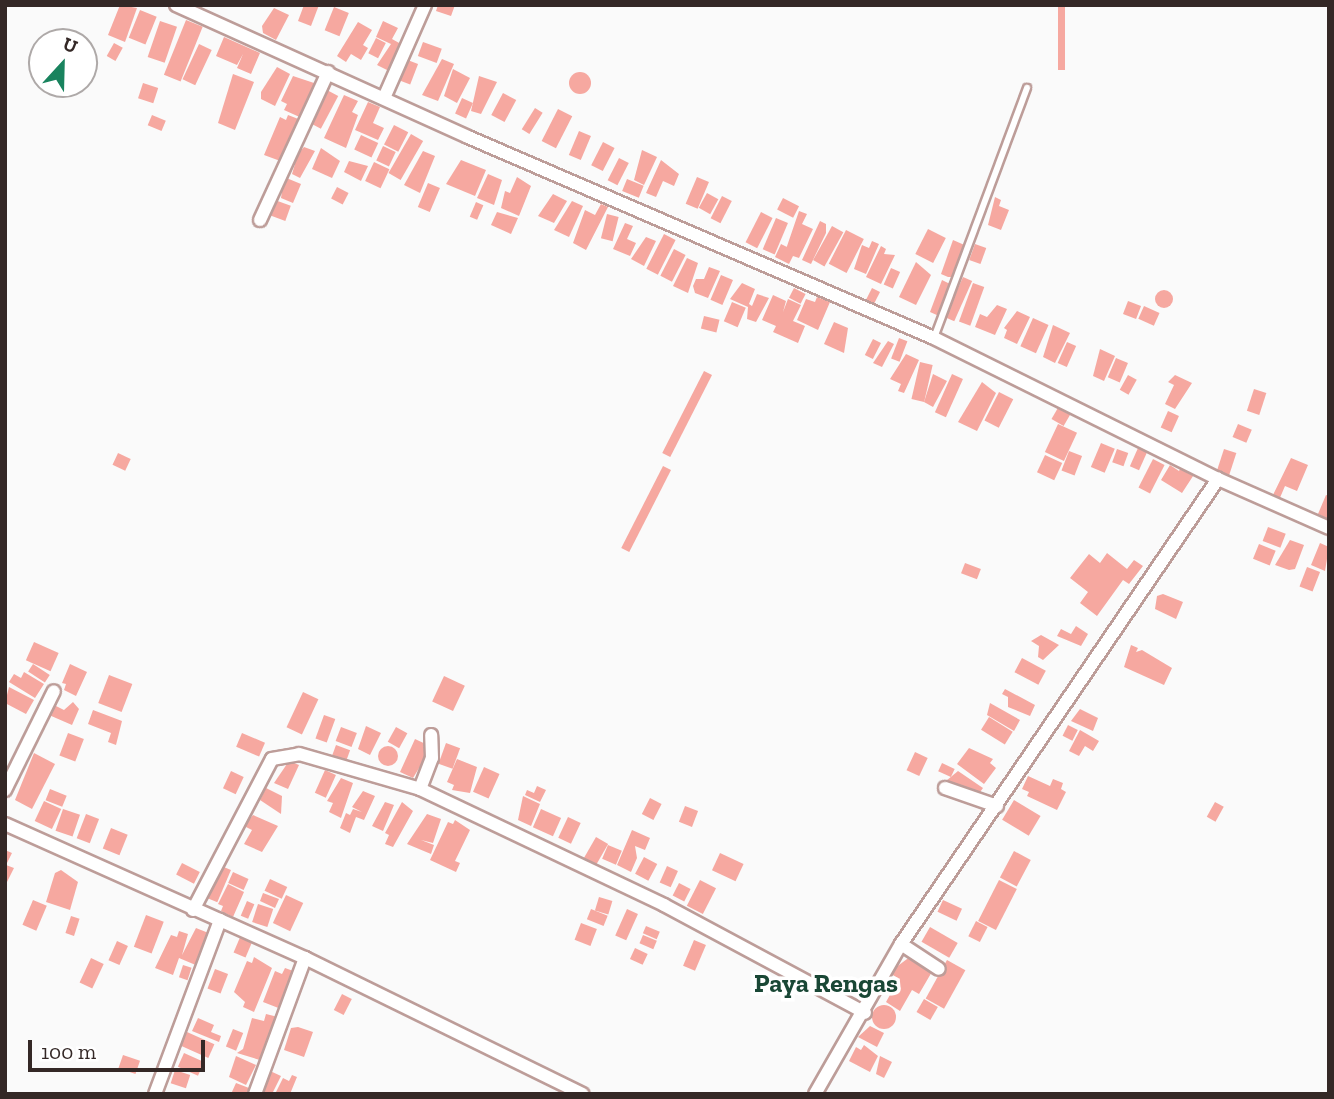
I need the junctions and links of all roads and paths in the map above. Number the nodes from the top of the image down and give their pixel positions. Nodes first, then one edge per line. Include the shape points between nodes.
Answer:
1 (176, 5) edge
2 (425, 5) edge
3 (328, 72) junction
4 (1027, 88) dead end
5 (384, 98) junction
6 (260, 220) dead end
7 (934, 338) junction
8 (1218, 479) junction
9 (1329, 528) edge
10 (54, 691) dead end
11 (431, 735) dead end
12 (944, 788) dead end
13 (420, 789) junction
14 (5, 790) edge
15 (997, 806) junction
16 (5, 824) edge
17 (193, 910) junction
18 (220, 920) junction
19 (901, 944) junction
20 (305, 958) junction
21 (939, 968) dead end
22 (865, 1013) junction
23 (155, 1094) edge
24 (255, 1094) edge
25 (583, 1094) edge
26 (816, 1094) edge

1 - 3 street
2 - 5 street
3 - 5 street
3 - 6 street
4 - 7 lane
5 - 7 street
7 - 8 street
8 - 9 street
8 - 15 street
10 - 14 street
11 - 13 street via 432,758
12 - 15 street
13 - 17 street via 299,754 276,756
13 - 22 street via 664,905
15 - 19 street
16 - 17 street
17 - 18 street
18 - 20 street
18 - 23 street
19 - 21 street
19 - 22 street
20 - 24 street
20 - 25 street
22 - 26 street

